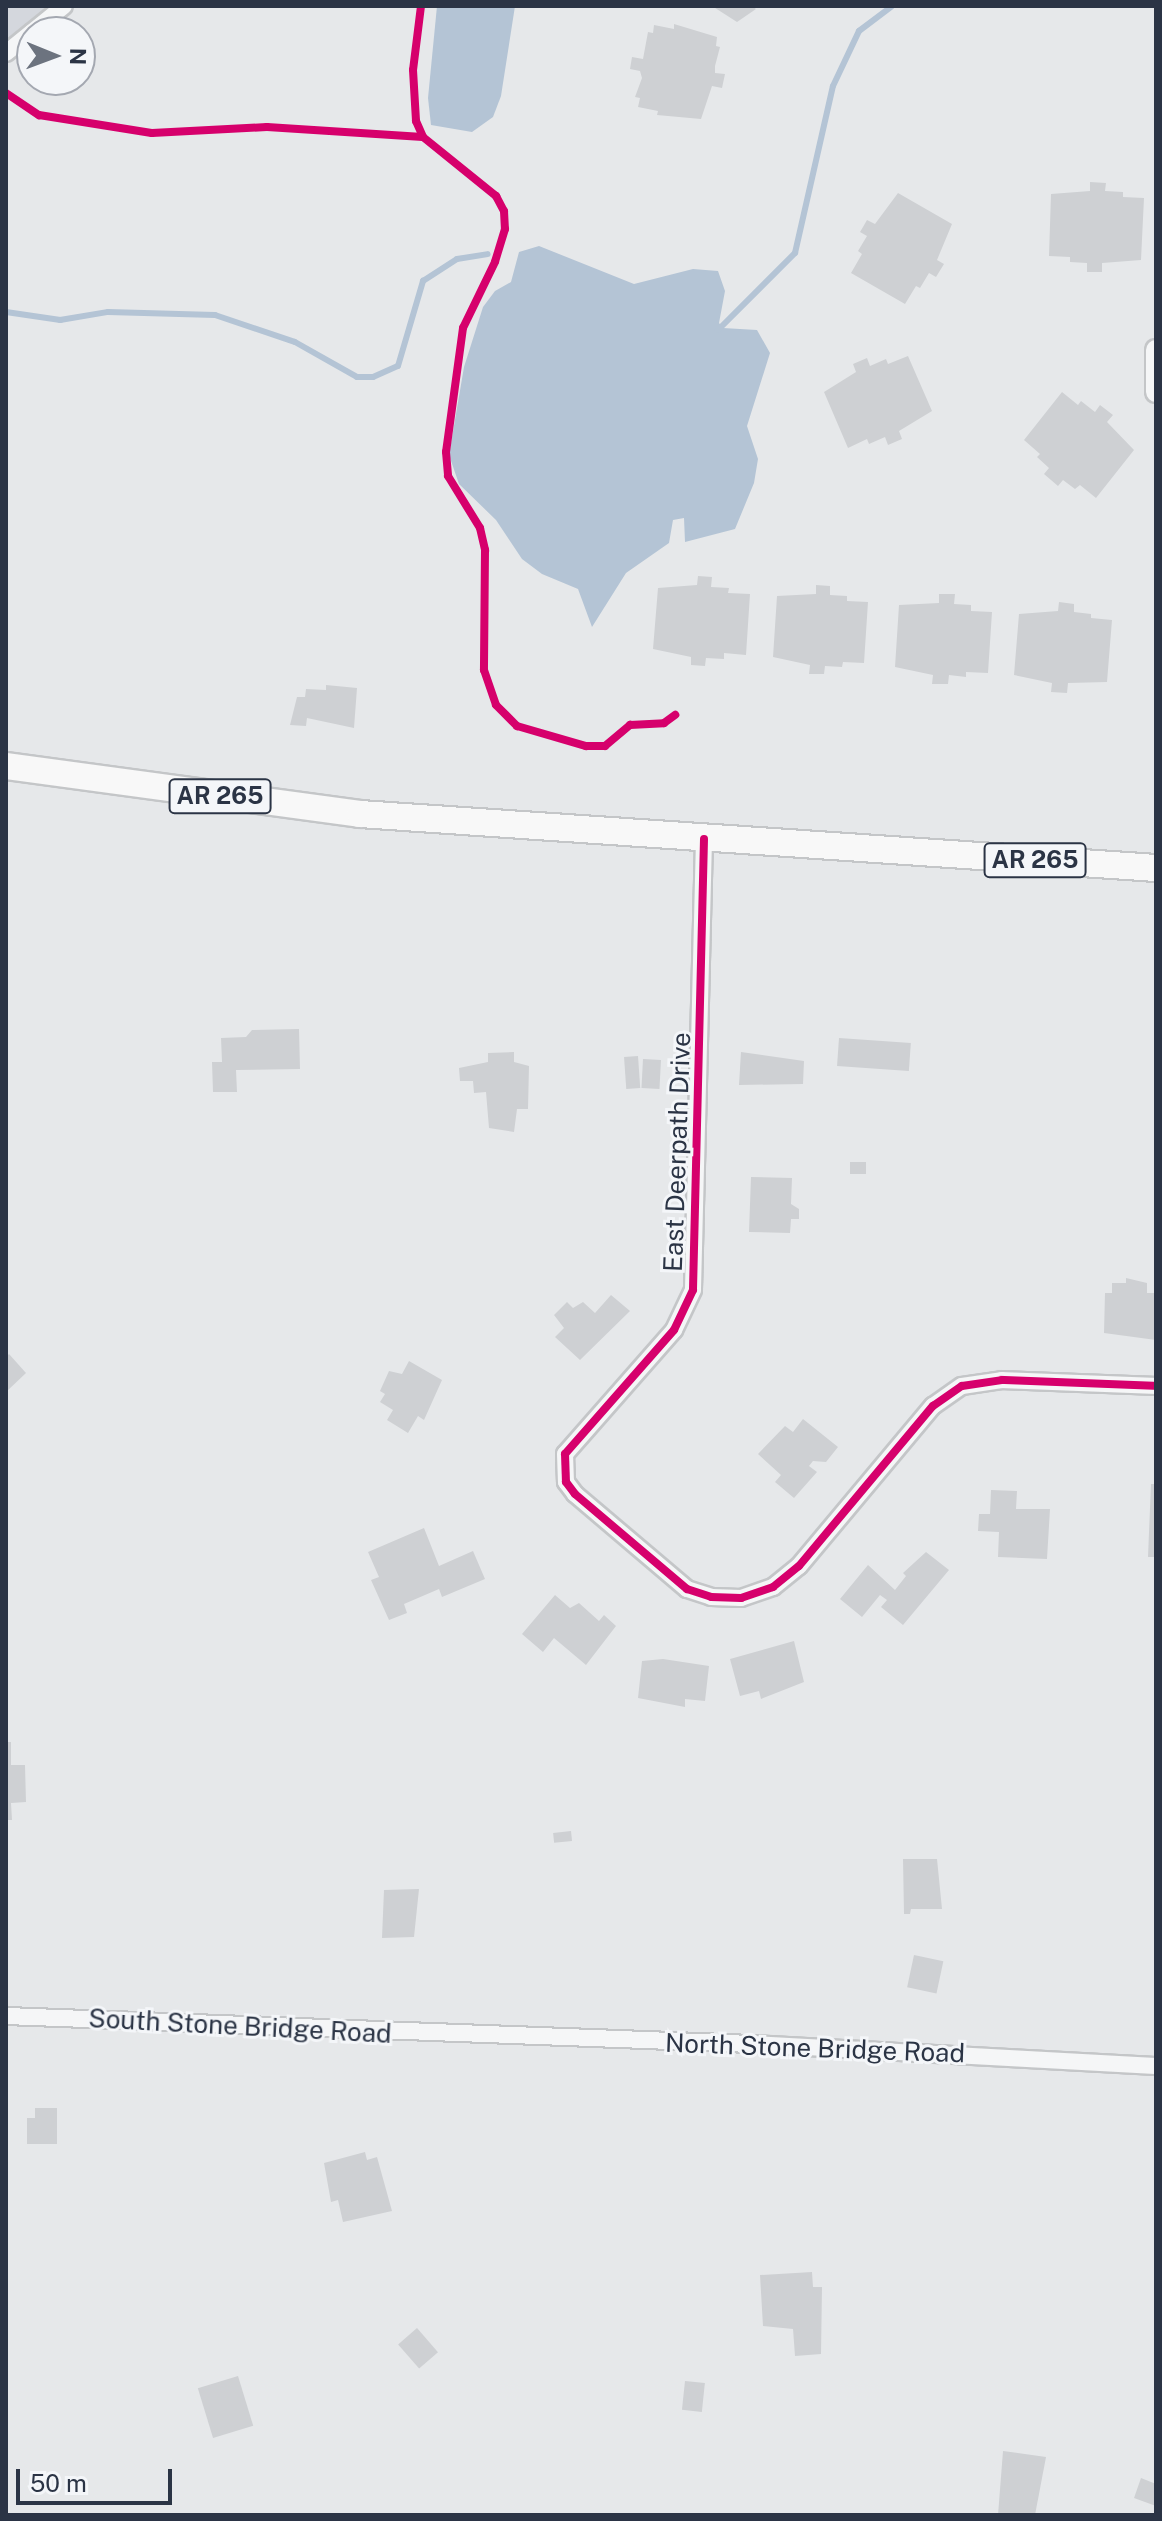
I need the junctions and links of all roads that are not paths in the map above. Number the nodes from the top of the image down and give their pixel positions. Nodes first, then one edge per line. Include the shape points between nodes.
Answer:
1 (1156, 350) edge
2 (1156, 392) edge
3 (6, 766) edge
4 (704, 839) junction
5 (1156, 868) edge
6 (1156, 1386) edge
7 (6, 2016) edge
8 (473, 2037) joint
9 (1156, 2066) edge

1 - 2 street
3 - 4 main road, AR 265 via 276,804
4 - 5 main road, AR 265
4 - 6 street, East Deerpath Drive via 693,1290 674,1330 573,1440 563,1467 575,1494 666,1575 711,1597 741,1598 773,1587 799,1566 933,1406 962,1386 1002,1380
7 - 8 street, South Stone Bridge Road
8 - 9 street, North Stone Bridge Road via 767,2044

